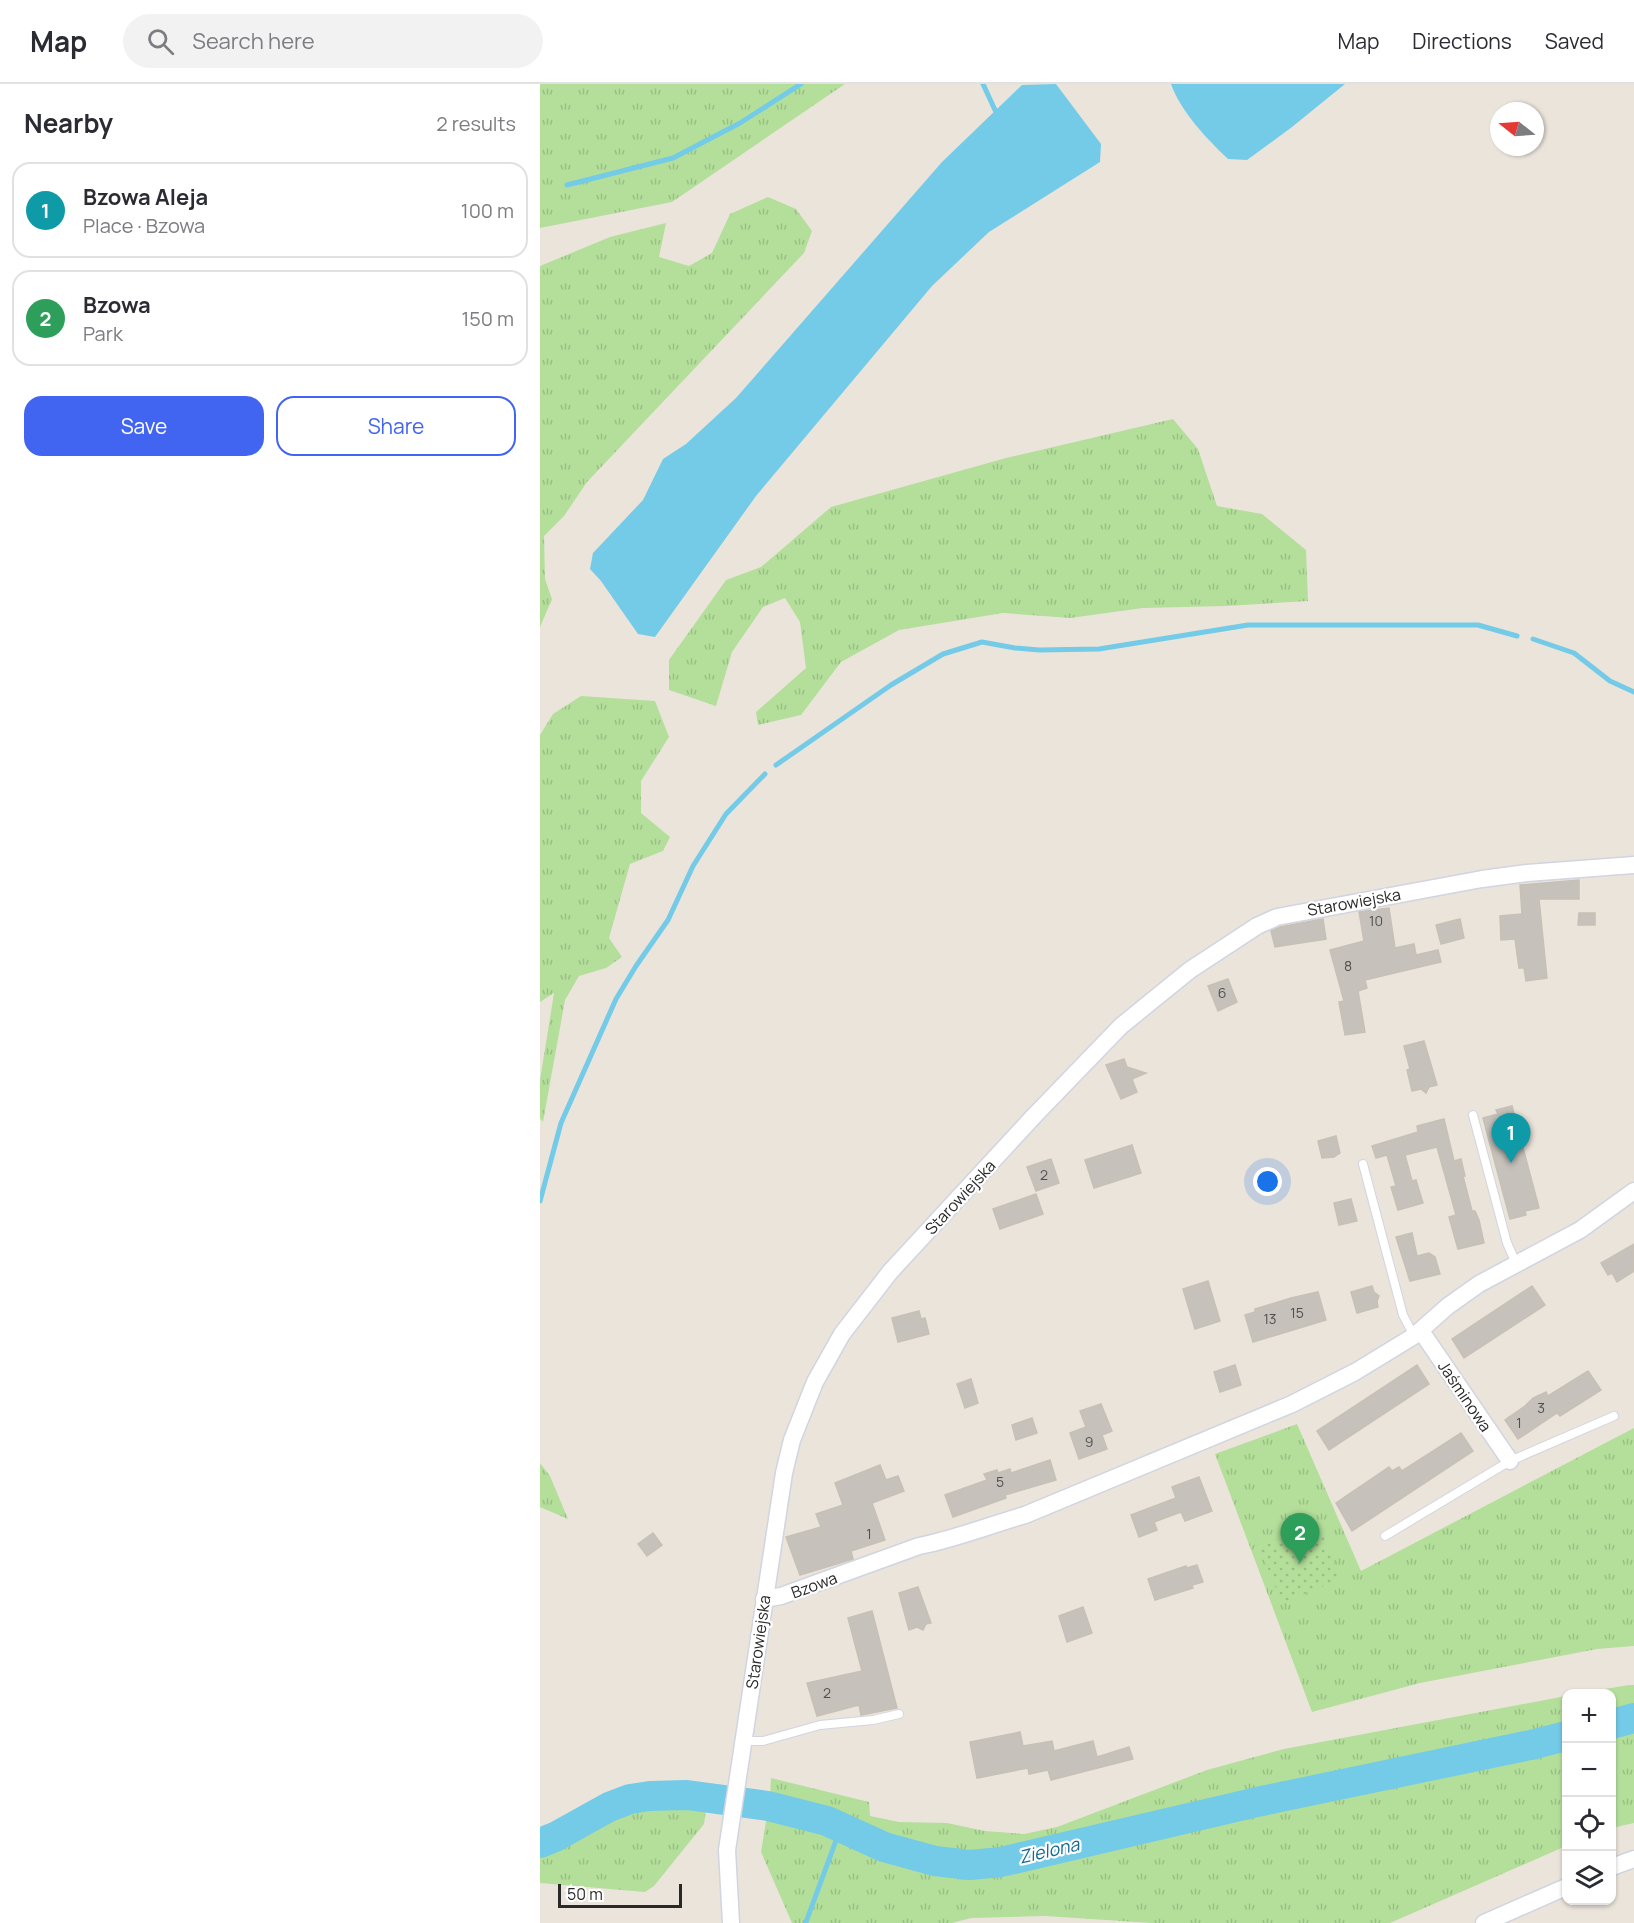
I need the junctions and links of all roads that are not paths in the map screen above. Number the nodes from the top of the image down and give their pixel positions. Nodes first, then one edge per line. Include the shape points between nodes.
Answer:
1 (1634, 865) edge
2 (1473, 1115) dead end
3 (1363, 1164) dead end
4 (1634, 1191) edge
5 (1516, 1263) junction
6 (1417, 1333) junction
7 (1614, 1416) dead end
8 (1509, 1461) junction
9 (1385, 1536) dead end
10 (764, 1599) junction
11 (899, 1714) dead end
12 (744, 1741) junction
13 (1634, 1859) edge
14 (1616, 1865) edge
15 (1562, 1889) edge
16 (731, 1923) edge
17 (1484, 1923) edge

1 - 10 street, Starowiejska via 1482,879 1277,916 1190,970 1121,1026 890,1272 842,1335 815,1383 792,1440
2 - 5 lane via 1507,1243
3 - 6 lane via 1403,1315
4 - 5 street, Bzowa via 1580,1230
5 - 6 street, Bzowa via 1479,1284
6 - 8 street, Jaśminowa
6 - 10 street, Bzowa via 1374,1361 1292,1404 1025,1515
7 - 8 lane
8 - 9 lane
10 - 12 street, Starowiejska
11 - 12 lane via 820,1725 763,1741
12 - 16 street, Starowiejska via 727,1860
13 - 14 street
15 - 17 street

